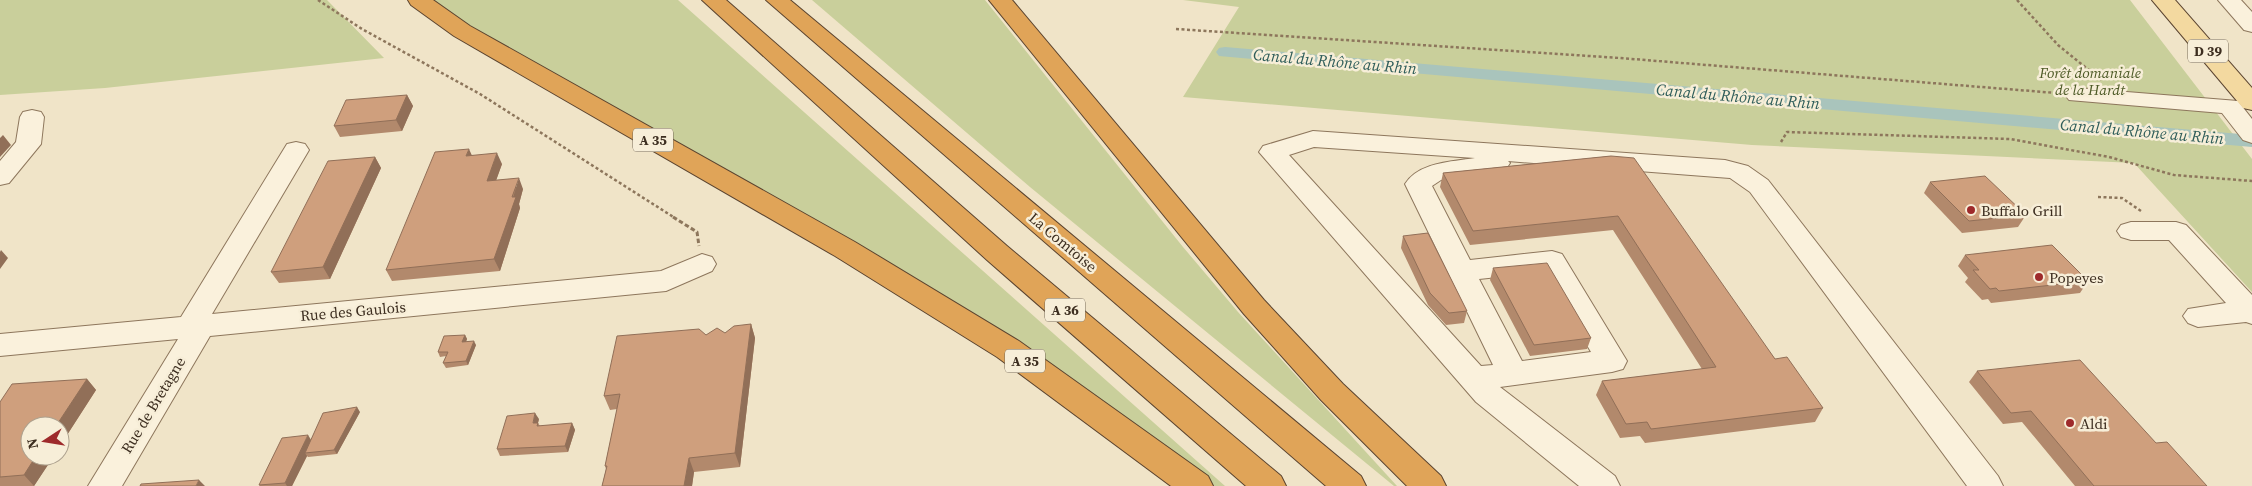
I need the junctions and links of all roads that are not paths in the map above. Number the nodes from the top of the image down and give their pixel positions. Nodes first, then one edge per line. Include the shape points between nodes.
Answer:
1 (419, 0) edge
2 (713, 0) edge
3 (777, 0) edge
4 (1000, 0) edge
5 (2163, 0) edge
6 (2182, 0) edge
7 (2229, 0) edge
8 (2252, 25) edge
9 (2252, 78) edge
10 (2077, 95) road end
11 (2252, 103) edge
12 (32, 118) dead end
13 (2250, 133) edge
14 (296, 150) dead end
15 (1546, 156) junction
16 (0, 177) edge
17 (2131, 231) dead end
18 (702, 264) road end
19 (1461, 271) junction
20 (2251, 312) edge
21 (2198, 316) dead end
22 (196, 326) junction
23 (0, 345) edge
24 (1513, 374) junction
25 (1473, 379) junction
26 (105, 486) edge
27 (1196, 486) edge
28 (1269, 486) edge
29 (1349, 486) edge
30 (1429, 486) edge
31 (1603, 486) edge
32 (1986, 486) edge

1 - 27 highway, A 35 via 462,31 845,249 1008,349
2 - 28 highway, A 36
3 - 29 highway, La Comtoise
4 - 30 highway via 1254,307 1332,392
5 - 11 main road, D 39
6 - 9 main road, D 39
7 - 8 street
10 - 13 street via 2229,106
12 - 16 street via 28,144
14 - 22 street, Rue de Bretagne
15 - 19 street via 1434,173 1418,184
15 - 25 street via 1313,139 1272,152
15 - 32 street via 1725,168 1748,176
17 - 20 street via 2176,230
18 - 22 street, Rue des Gaulois via 666,281
19 - 24 street
19 - 24 street via 1552,261 1612,361
20 - 21 street
22 - 23 street, Rue des Gaulois
22 - 26 street, Rue de Bretagne
24 - 25 street
25 - 31 street via 1487,394

